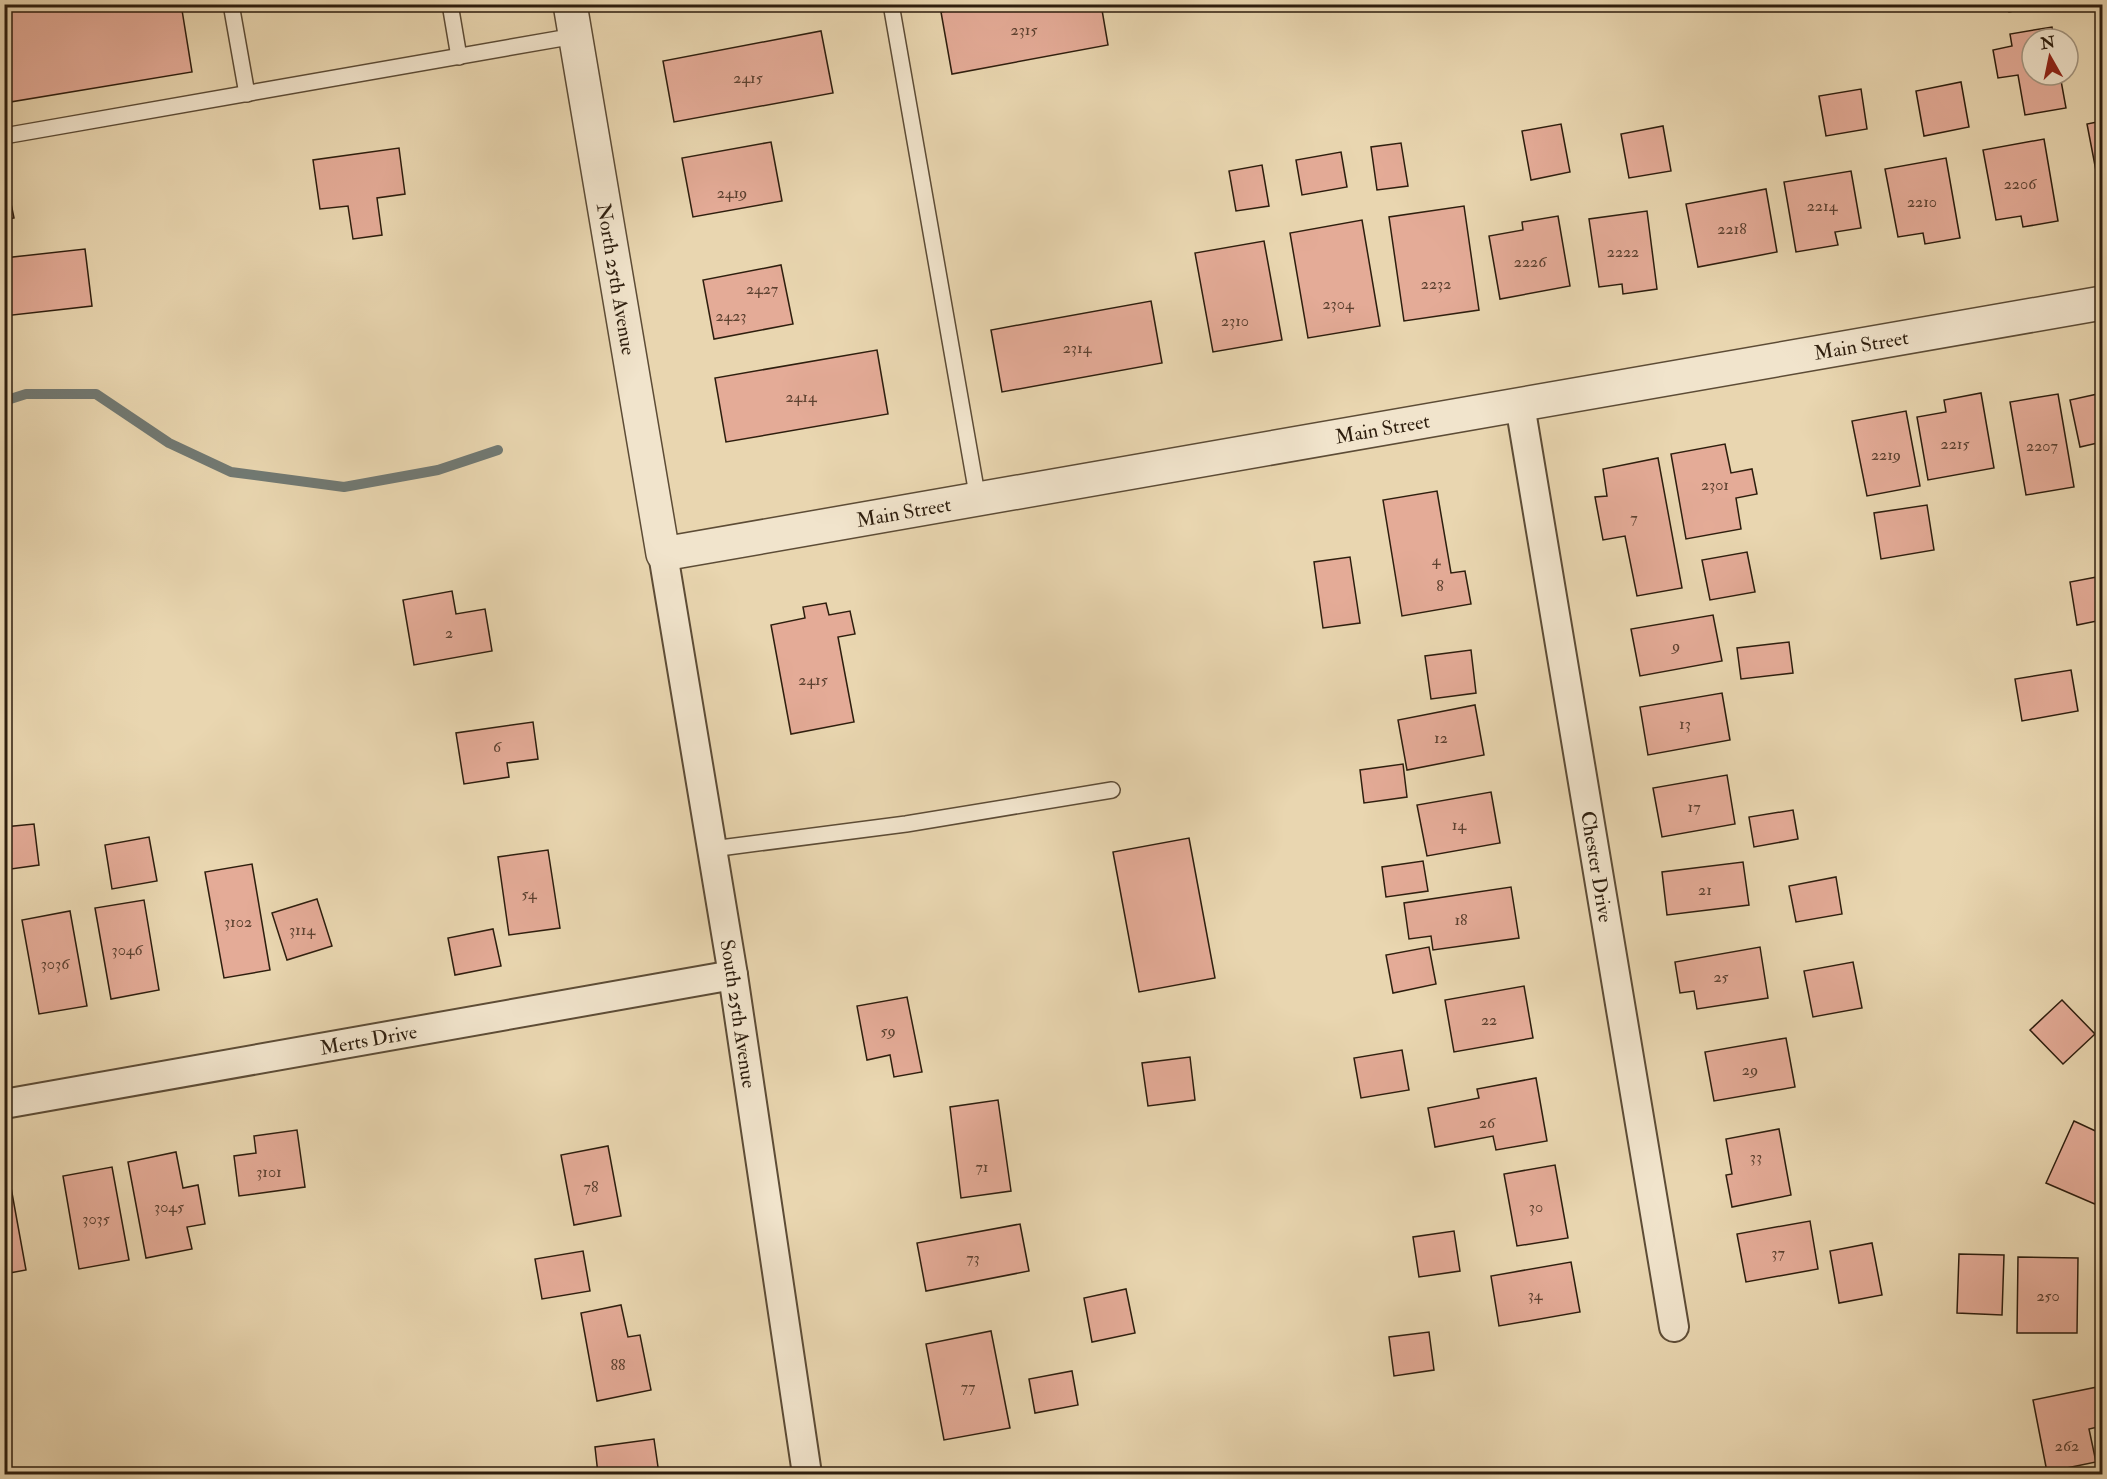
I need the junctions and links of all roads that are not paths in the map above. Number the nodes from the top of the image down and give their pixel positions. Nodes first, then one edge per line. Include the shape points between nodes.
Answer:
1 (231, 4) edge
2 (450, 4) edge
3 (570, 4) edge
4 (891, 4) edge
5 (575, 36) junction
6 (459, 57) junction
7 (247, 94) junction
8 (4, 136) edge
9 (2103, 303) edge
10 (1520, 405) junction
11 (978, 500) junction
12 (663, 554) junction
13 (1112, 790) dead end
14 (712, 849) junction
15 (733, 975) junction
16 (4, 1104) edge
17 (1674, 1327) dead end
18 (807, 1474) edge

1 - 7 lane
2 - 6 lane
3 - 5 street, North 25th Avenue
4 - 11 lane
5 - 6 lane
5 - 12 street, North 25th Avenue
6 - 7 lane
7 - 8 lane
9 - 10 street, Main Street
10 - 11 street, Main Street
10 - 17 street, Chester Drive
11 - 12 street, Main Street
12 - 14 street, South 25th Avenue
13 - 14 lane via 906,824
14 - 15 street, South 25th Avenue
15 - 16 street, Merts Drive
15 - 18 street, South 25th Avenue

